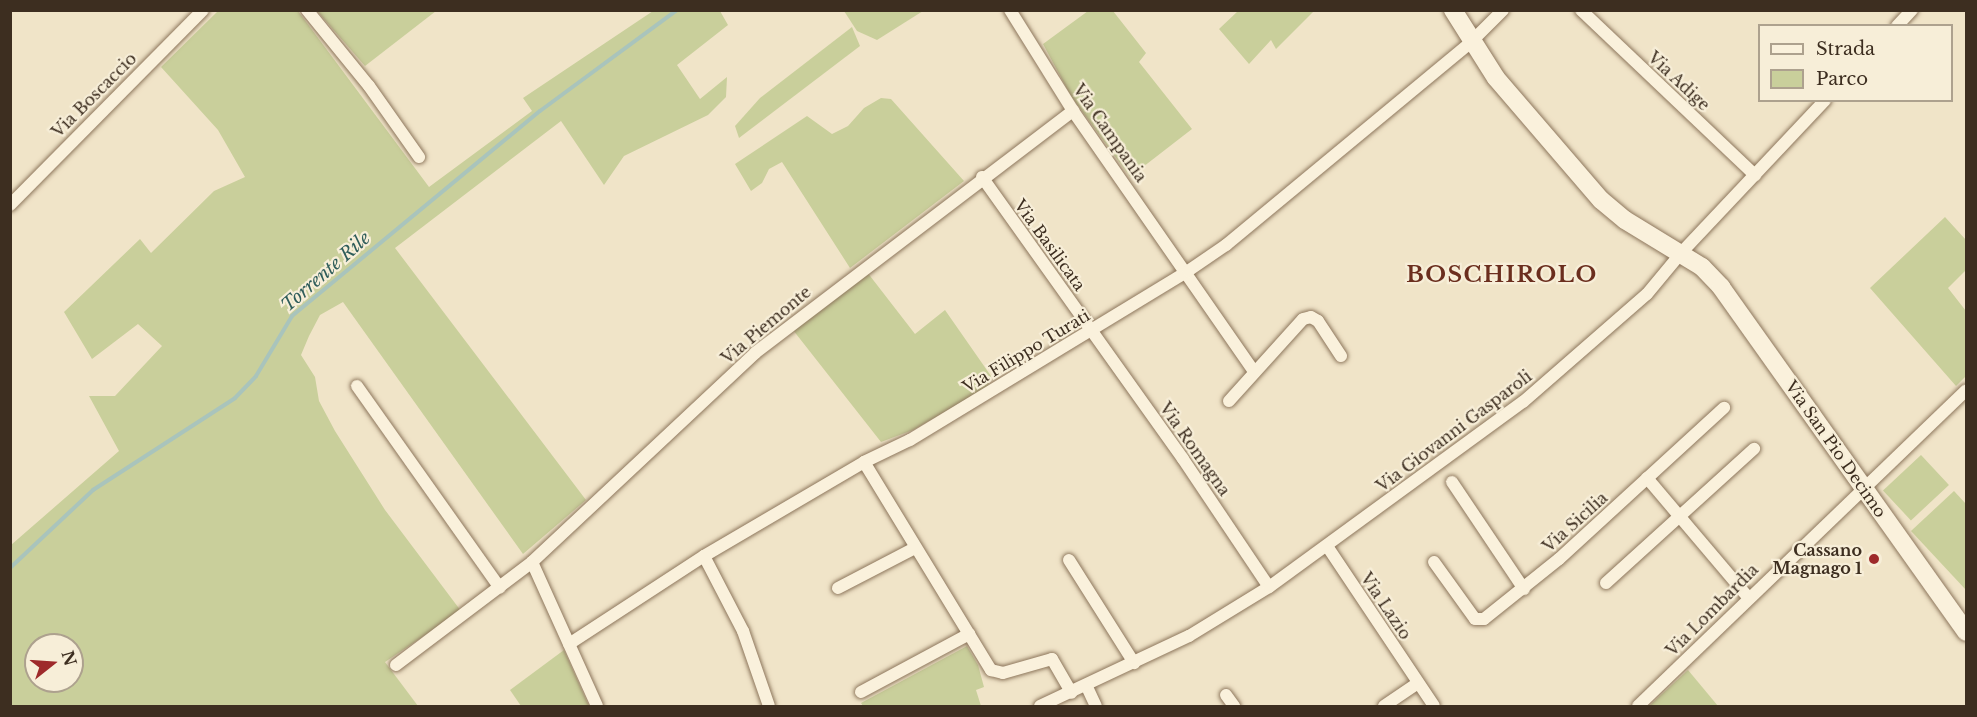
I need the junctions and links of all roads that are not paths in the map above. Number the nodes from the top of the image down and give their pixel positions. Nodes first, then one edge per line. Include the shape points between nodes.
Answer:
1 (203, 10) edge
2 (307, 10) edge
3 (1011, 10) edge
4 (1453, 10) edge
5 (1503, 10) edge
6 (1581, 10) edge
7 (1911, 10) edge
8 (1899, 24) edge
9 (1471, 42) junction
10 (1823, 102) edge
11 (1073, 111) junction
12 (419, 157) dead end
13 (1755, 175) junction
14 (982, 177) junction
15 (10, 205) edge
16 (1681, 253) junction
17 (1188, 271) junction
18 (1091, 331) junction
19 (1341, 356) dead end
20 (1254, 371) junction
21 (357, 386) dead end
22 (1966, 390) edge
23 (1229, 401) dead end
24 (1724, 408) dead end
25 (1754, 449) dead end
26 (864, 462) junction
27 (1647, 478) junction
28 (1452, 482) dead end
29 (1862, 488) junction
30 (1679, 517) junction
31 (1327, 546) junction
32 (915, 548) junction
33 (704, 556) junction
34 (1069, 560) dead end
35 (532, 562) junction
36 (1434, 562) dead end
37 (1606, 583) dead end
38 (1269, 587) junction
39 (500, 588) junction
40 (838, 588) dead end
41 (1524, 589) junction
42 (1748, 597) junction
43 (1966, 632) edge
44 (969, 634) junction
45 (569, 644) junction
46 (1134, 663) junction
47 (396, 665) dead end
48 (1418, 683) junction
49 (1087, 687) junction
50 (861, 692) dead end
51 (1072, 693) junction
52 (1226, 695) dead end
53 (597, 706) edge
54 (769, 706) edge
55 (1040, 706) edge
56 (1096, 706) edge
57 (1234, 706) edge
58 (1384, 706) edge
59 (1434, 706) edge
60 (1638, 706) edge

1 - 15 street, Via Boscaccio
2 - 12 street
3 - 11 street, Via Campania
4 - 9 street
5 - 9 street, Via Filippo Turati
6 - 13 street, Via Adige
7 - 8 street
9 - 16 street, Via San Pio Decimo via 1523,111 1601,200 1625,220
9 - 17 street, Via Filippo Turati via 1226,245
10 - 13 street, Via Giovanni Gasparoli
11 - 14 street, Via Piemonte
11 - 17 street, Via Campania
13 - 16 street, Via Giovanni Gasparoli
14 - 18 street, Via Basilicata
14 - 35 street, Via Piemonte via 755,353
16 - 29 street, Via San Pio Decimo via 1702,267 1739,309
16 - 31 street, Via Giovanni Gasparoli via 1647,294 1606,333 1523,402
17 - 18 street, Via Filippo Turati
17 - 20 street, Via Campania
18 - 26 street, Via Filippo Turati via 910,440
18 - 38 street, Via Romagna
19 - 20 street via 1311,316 1303,318
20 - 23 street via 1253,378
21 - 39 street
22 - 29 street, Via Lombardia
24 - 27 street, Via Sicilia
25 - 30 street
26 - 32 street
26 - 33 street, Via Filippo Turati
27 - 30 street
27 - 41 street, Via Sicilia
28 - 41 street
29 - 42 street, Via Lombardia
29 - 43 street, Via San Pio Decimo
30 - 37 street
30 - 42 street
31 - 38 street, Via Giovanni Gasparoli
31 - 48 street, Via Lazio
32 - 40 street
32 - 44 street
33 - 45 street, Via Filippo Turati
33 - 54 street via 746,638
34 - 46 street
35 - 39 street, Via Piemonte
35 - 45 street
36 - 41 street, Via Sicilia via 1475,619 1484,619
38 - 46 street, Via Giovanni Gasparoli via 1189,636
39 - 47 street, Via Piemonte
42 - 60 street, Via Lombardia
44 - 50 street
44 - 51 street via 996,674 1052,659
45 - 53 street
46 - 49 street, Via Giovanni Gasparoli
48 - 58 street
48 - 59 street, Via Lazio
49 - 51 street, Via Giovanni Gasparoli
49 - 56 street
51 - 55 street, Via Giovanni Gasparoli
52 - 57 street

